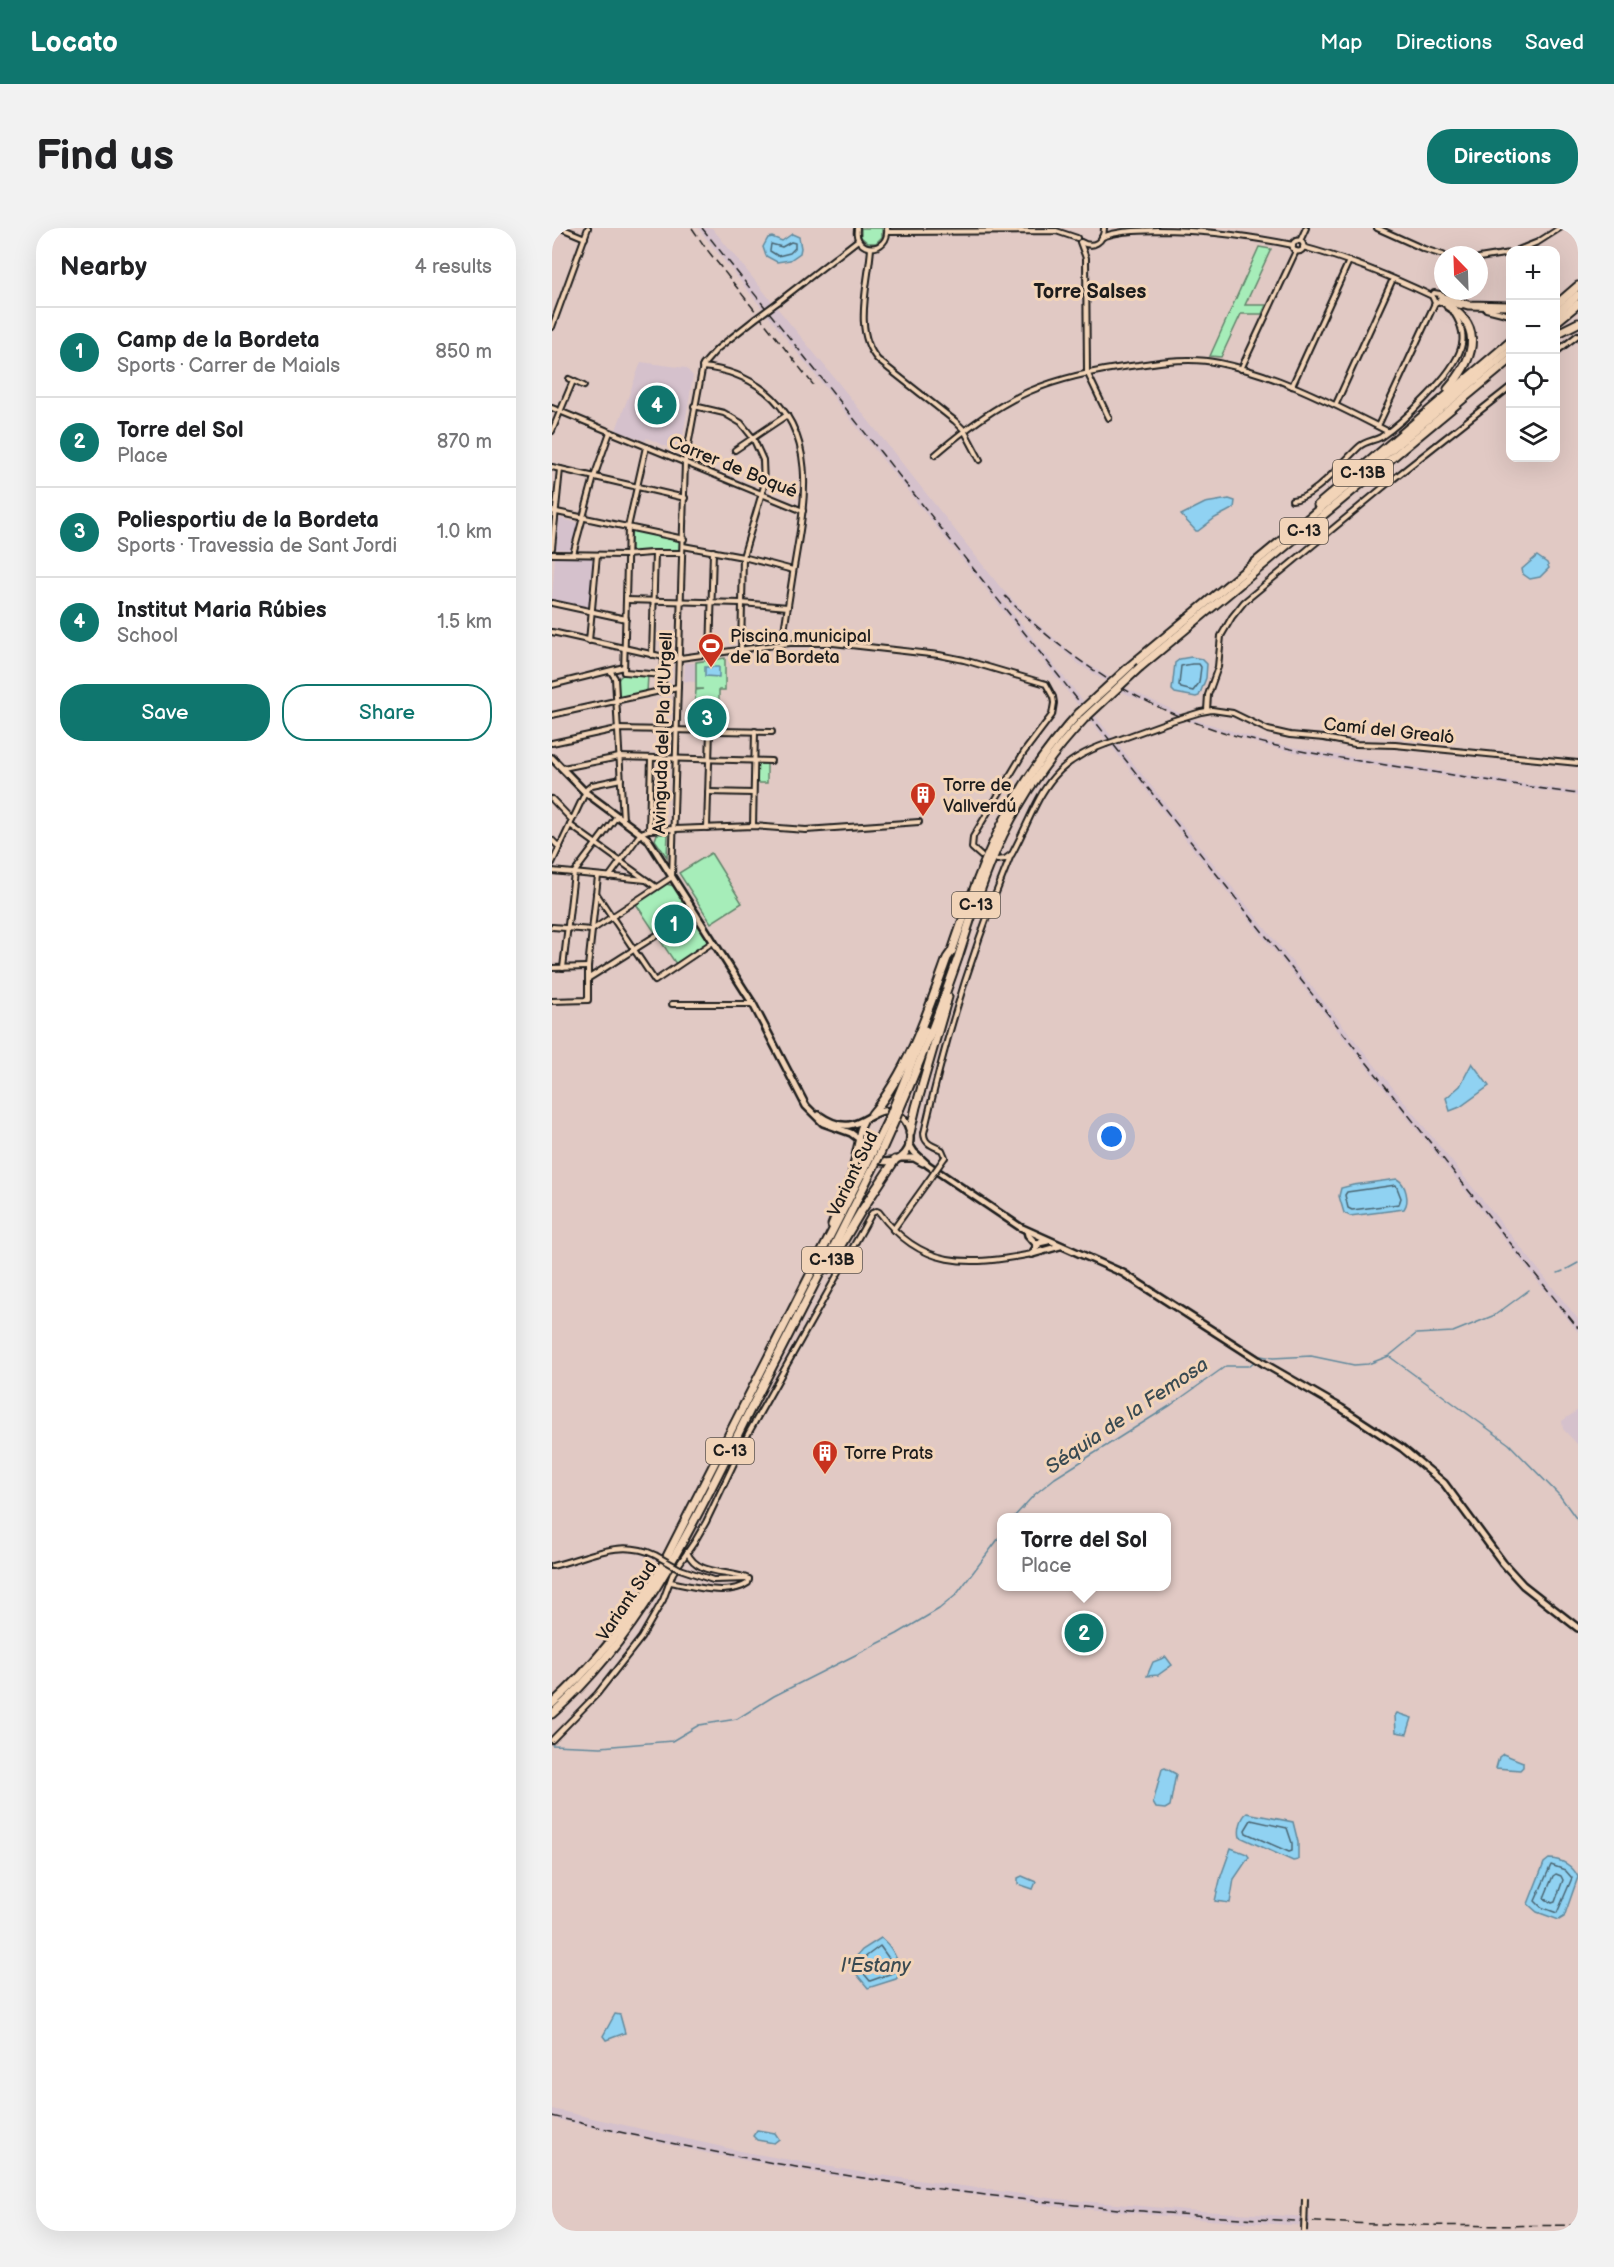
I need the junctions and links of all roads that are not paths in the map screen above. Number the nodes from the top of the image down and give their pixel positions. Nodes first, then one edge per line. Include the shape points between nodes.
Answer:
1 (561, 228) edge
2 (588, 228) edge
3 (856, 228) edge
4 (1065, 228) edge
5 (1104, 228) edge
6 (1112, 228) edge
7 (1306, 228) edge
8 (1377, 228) edge
9 (1560, 228) edge
10 (887, 230) edge
11 (982, 230) edge
12 (1056, 231) junction
13 (1075, 231) dead end
14 (1118, 231) junction
15 (1102, 237) junction
16 (585, 238) junction
17 (1077, 238) junction
18 (858, 240) junction
19 (1300, 241) junction
20 (1080, 242) junction
21 (1293, 245) junction
22 (1528, 246) edge
23 (871, 248) junction
24 (1303, 248) junction
25 (1296, 251) junction
26 (1434, 252) edge
27 (1506, 254) edge
28 (1488, 257) edge
29 (1349, 261) junction
30 (1393, 279) junction
31 (1578, 284) edge
32 (1560, 295) edge
33 (1578, 295) edge
34 (1432, 296) junction
35 (1439, 301) junction
36 (1560, 301) edge
37 (1578, 304) edge
38 (1448, 306) junction
39 (1506, 306) edge
40 (1560, 311) edge
41 (1506, 314) edge
42 (1560, 319) edge
43 (1578, 323) edge
44 (552, 327) edge
45 (1560, 332) edge
46 (1578, 335) edge
47 (1506, 345) edge
48 (1560, 349) edge
49 (1506, 354) edge
50 (1506, 365) edge
51 (702, 367) junction
52 (1242, 369) junction
53 (1087, 372) junction
54 (584, 386) dead end
55 (1292, 386) junction
56 (1506, 390) edge
57 (1336, 404) junction
58 (694, 406) junction
59 (552, 408) edge
60 (560, 412) junction
61 (787, 415) junction
62 (1108, 418) dead end
63 (1378, 426) junction
64 (964, 430) junction
65 (552, 431) edge
66 (1387, 431) junction
67 (610, 432) junction
68 (753, 438) junction
69 (646, 447) junction
70 (735, 450) dead end
71 (935, 455) dead end
72 (980, 460) dead end
73 (685, 462) junction
74 (1363, 465) junction
75 (552, 467) edge
76 (560, 469) junction
77 (594, 477) junction
78 (637, 488) junction
79 (762, 494) junction
80 (685, 498) junction
81 (1292, 500) dead end
82 (554, 511) edge
83 (803, 511) junction
84 (582, 517) junction
85 (628, 527) junction
86 (684, 539) junction
87 (683, 546) junction
88 (552, 548) edge
89 (713, 551) junction
90 (655, 553) junction
91 (682, 553) junction
92 (552, 554) edge
93 (573, 554) junction
94 (597, 555) junction
95 (626, 555) junction
96 (743, 557) junction
97 (793, 570) junction
98 (1216, 596) junction
99 (626, 600) junction
100 (654, 600) junction
101 (680, 601) junction
102 (712, 602) junction
103 (552, 603) edge
104 (741, 603) junction
105 (788, 607) junction
106 (592, 612) junction
107 (626, 619) junction
108 (552, 632) edge
109 (589, 641) junction
110 (782, 645) junction
111 (626, 650) junction
112 (741, 650) junction
113 (652, 655) junction
114 (710, 655) junction
115 (664, 657) junction
116 (679, 658) junction
117 (625, 667) junction
118 (611, 672) junction
119 (624, 672) junction
120 (664, 675) junction
121 (615, 678) junction
122 (552, 685) edge
123 (678, 687) junction
124 (663, 690) junction
125 (616, 700) junction
126 (1207, 710) junction
127 (552, 715) edge
128 (1082, 716) junction
129 (617, 729) junction
130 (677, 730) junction
131 (710, 730) junction
132 (755, 731) junction
133 (771, 732) dead end
134 (552, 743) edge
135 (619, 757) junction
136 (552, 758) edge
137 (651, 758) junction
138 (676, 758) junction
139 (709, 759) junction
140 (754, 760) junction
141 (771, 760) dead end
142 (1578, 763) edge
143 (562, 769) junction
144 (621, 779) junction
145 (585, 792) junction
146 (708, 792) junction
147 (753, 793) junction
148 (552, 799) edge
149 (617, 816) junction
150 (623, 821) junction
151 (571, 822) junction
152 (919, 822) dead end
153 (753, 826) junction
154 (707, 828) junction
155 (674, 829) junction
156 (649, 830) junction
157 (641, 833) junction
158 (552, 840) edge
159 (597, 844) junction
160 (560, 848) junction
161 (1011, 855) junction
162 (981, 856) dead end
163 (673, 860) junction
164 (998, 860) dead end
165 (621, 862) junction
166 (552, 863) edge
167 (665, 864) junction
168 (552, 871) edge
169 (574, 873) junction
170 (598, 876) junction
171 (609, 877) junction
172 (672, 877) junction
173 (647, 880) junction
174 (984, 880) junction
175 (656, 886) junction
176 (596, 893) junction
177 (612, 916) junction
178 (552, 927) edge
179 (568, 928) junction
180 (592, 930) junction
181 (657, 935) dead end
182 (714, 941) junction
183 (634, 950) junction
184 (952, 951) junction
185 (588, 967) junction
186 (552, 968) edge
187 (562, 968) junction
188 (588, 978) junction
189 (552, 1001) edge
190 (672, 1004) dead end
191 (755, 1006) junction
192 (805, 1103) junction
193 (897, 1107) junction
194 (872, 1114) junction
195 (819, 1120) junction
196 (864, 1121) junction
197 (842, 1126) junction
198 (910, 1133) junction
199 (859, 1141) junction
200 (909, 1144) junction
201 (897, 1159) junction
202 (871, 1165) junction
203 (928, 1165) junction
204 (893, 1230) junction
205 (1027, 1230) junction
206 (1046, 1240) junction
207 (1038, 1246) junction
208 (1062, 1246) junction
209 (1045, 1250) junction
210 (1032, 1254) junction
211 (784, 1329) junction
212 (775, 1363) junction
213 (687, 1552) junction
214 (552, 1566) edge
215 (749, 1579) junction
216 (670, 1582) junction
217 (1578, 1628) edge
218 (552, 1704) edge
219 (552, 1715) edge
220 (552, 1740) edge
221 (1305, 2197) dead end
222 (1304, 2231) edge

1 - 16 street
2 - 16 street
3 - 18 street
4 - 12 street
5 - 15 street
6 - 14 street
7 - 19 street
8 - 26 street
9 - 22 street
10 - 11 street
10 - 23 street via 883,244
11 - 12 street
12 - 17 street
13 - 17 street
14 - 15 street
14 - 21 street via 1210,232
15 - 20 street via 1091,245
16 - 44 street
17 - 20 street
18 - 23 street
18 - 51 street, bridge via 713,353
19 - 21 street
19 - 24 street
20 - 53 street via 1086,258
21 - 25 street
23 - 64 street via 864,316 871,350
24 - 25 street
24 - 29 street
25 - 52 street
27 - 28 street
29 - 30 street
29 - 55 street
30 - 34 street
30 - 57 street
31 - 32 highway
31 - 36 highway
33 - 40 highway
34 - 35 street
34 - 35 street via 1436,293
35 - 38 street
35 - 39 highway
35 - 41 street
35 - 63 street
37 - 42 highway
38 - 66 street via 1462,330 1459,354 1430,393
38 - 74 highway via 1464,318 1470,329 1472,348 1466,364 1442,396
43 - 45 highway
46 - 48 street
47 - 74 highway, C-13
49 - 98 highway, C-13B
50 - 128 highway, C-13, bridge
51 - 58 street
51 - 61 street via 729,372 753,383
52 - 53 street via 1185,360
52 - 55 street
53 - 62 street
53 - 64 street via 1021,394
54 - 60 street via 571,380
55 - 57 street
56 - 126 street via 1244,602 1221,636
57 - 63 street
58 - 68 street via 734,418
58 - 73 street
59 - 60 street, Carrer de Boqué
60 - 65 street
60 - 67 street, Carrer de Boqué
61 - 68 street
61 - 83 street via 802,452
63 - 66 street
64 - 71 street
64 - 72 street
66 - 81 street via 1361,446 1308,495
67 - 69 street, Carrer de Boqué
67 - 77 street
68 - 70 street
68 - 79 street via 764,465
69 - 73 street, Carrer de Boqué
69 - 78 street
73 - 79 street, Carrer de Boqué
73 - 80 street
74 - 98 highway, C-13 via 1226,583
75 - 76 street
76 - 77 street
76 - 82 street
77 - 78 street
77 - 84 street
78 - 80 street
78 - 85 street
79 - 83 street, Carrer de Boqué
79 - 96 street
80 - 86 street
82 - 84 street
82 - 88 street
83 - 97 street
84 - 85 street
84 - 93 street
85 - 86 street
85 - 95 street
86 - 87 street
87 - 89 street
87 - 91 street
89 - 96 street
89 - 102 street
90 - 91 street
90 - 95 street
90 - 100 street
91 - 101 street, Avinguda del Pla d'Urgell
92 - 93 street
93 - 94 street
94 - 95 street
94 - 106 street
95 - 99 street
96 - 97 street
96 - 104 street
97 - 105 street
98 - 128 highway, C-13, bridge via 1130,666
99 - 100 street
99 - 107 street
100 - 101 street
100 - 113 street
101 - 102 street
101 - 116 street, Avinguda del Pla d'Urgell
102 - 104 street
102 - 114 street
103 - 106 street
104 - 105 street
104 - 112 street
105 - 110 street
106 - 107 street
106 - 109 street
107 - 111 street
108 - 109 street
109 - 111 street
110 - 112 street
110 - 162 street via 833,643 939,655 1046,684 1053,697 1052,716 1024,752 973,837 972,849
111 - 113 street
111 - 117 street
112 - 114 street
113 - 115 street
114 - 116 street
115 - 116 street
115 - 120 street
116 - 123 street, Avinguda del Pla d'Urgell
117 - 118 street
117 - 119 street
118 - 121 street
118 - 122 street
119 - 120 street
119 - 121 street
120 - 124 street
121 - 125 street
123 - 124 street
123 - 130 street, Avinguda del Pla d'Urgell
124 - 125 street
125 - 127 street
125 - 129 street
126 - 142 street, Camí del Grealó via 1233,712 1268,730 1290,735
126 - 161 street, Camí del Grealó, bridge via 1079,755 1052,778
128 - 174 highway, Variant Sud / C-13 via 1025,796
128 - 184 highway, C-13 via 1039,761 1004,817 984,860
129 - 130 street
129 - 134 street
129 - 135 street
130 - 131 street
130 - 138 street, Avinguda del Pla d'Urgell
131 - 132 street
131 - 139 street
132 - 133 street
132 - 140 street
135 - 137 street
135 - 143 street
135 - 144 street
136 - 143 main road
137 - 138 street
137 - 156 street
138 - 139 street
138 - 155 street, Avinguda del Pla d'Urgell
139 - 140 street
139 - 146 street
140 - 141 street
140 - 147 street
143 - 145 main road
144 - 145 street via 592,785
144 - 150 street
145 - 149 main road
145 - 151 street
146 - 147 street
146 - 154 street
147 - 153 street
148 - 151 street
149 - 150 main road
149 - 159 street
150 - 157 main road
151 - 159 street
151 - 160 street
152 - 153 street via 808,830
153 - 154 street
154 - 155 street
155 - 156 street
155 - 163 street, Avinguda del Pla d'Urgell
156 - 157 street
157 - 165 street
157 - 167 main road
158 - 160 street
159 - 165 street
159 - 169 street
160 - 166 street
161 - 164 street
161 - 204 street, Camí del Grealó, bridge via 991,903 949,1035 927,1122 924,1139 942,1150 945,1157
163 - 167 street, Avinguda del Pla d'Urgell
163 - 172 street, Avinguda del Pla d'Urgell
165 - 171 street
165 - 173 street
167 - 172 main road
168 - 169 street
169 - 170 street
169 - 179 street
170 - 171 street
170 - 176 street
171 - 173 street
172 - 175 street
172 - 182 main road
173 - 175 street
174 - 193 highway, Variant Sud / C-13 via 937,1018
174 - 198 highway
175 - 177 street
176 - 177 street
176 - 180 street
177 - 180 street
177 - 183 street
178 - 179 street
179 - 180 street
179 - 187 street
180 - 185 street
181 - 183 street
182 - 183 street via 655,981
182 - 191 main road
183 - 188 street
184 - 193 highway, Variant Sud / C-13
184 - 194 highway via 911,1049
185 - 187 street
185 - 188 street
186 - 187 street
188 - 189 street via 588,1000
190 - 191 street
191 - 192 main road
192 - 195 main road
192 - 197 main road via 823,1118
193 - 202 highway, Variant Sud / C-13, bridge
194 - 196 main road
194 - 198 main road via 895,1113 904,1119
195 - 197 main road
195 - 199 main road via 851,1133
196 - 197 main road
196 - 199 main road
198 - 200 main road
199 - 201 main road via 863,1152 874,1160
199 - 211 highway, C-13B via 848,1187
200 - 201 main road
200 - 203 main road
201 - 203 main road via 914,1158
201 - 212 highway, C-13B via 848,1234
202 - 211 highway, Variant Sud / C-13
202 - 212 highway, Variant Sud / C-13
203 - 205 main road
204 - 210 street via 921,1251 960,1263
204 - 213 street via 877,1210 868,1217
205 - 206 main road
205 - 207 main road
206 - 207 main road
206 - 208 main road
206 - 209 main road
207 - 210 main road
208 - 209 main road
208 - 217 main road via 1123,1273 1422,1463 1444,1483 1523,1585
209 - 210 main road
211 - 218 highway, C-13 via 658,1574 603,1651
212 - 219 highway, Variant Sud / C-13 via 654,1593 621,1639
213 - 215 street via 702,1568
213 - 216 street
214 - 215 street, bridge via 586,1554 625,1548 655,1555 713,1580
215 - 216 street via 746,1586 713,1589
216 - 220 street via 641,1638 597,1694
221 - 222 street, bridge

